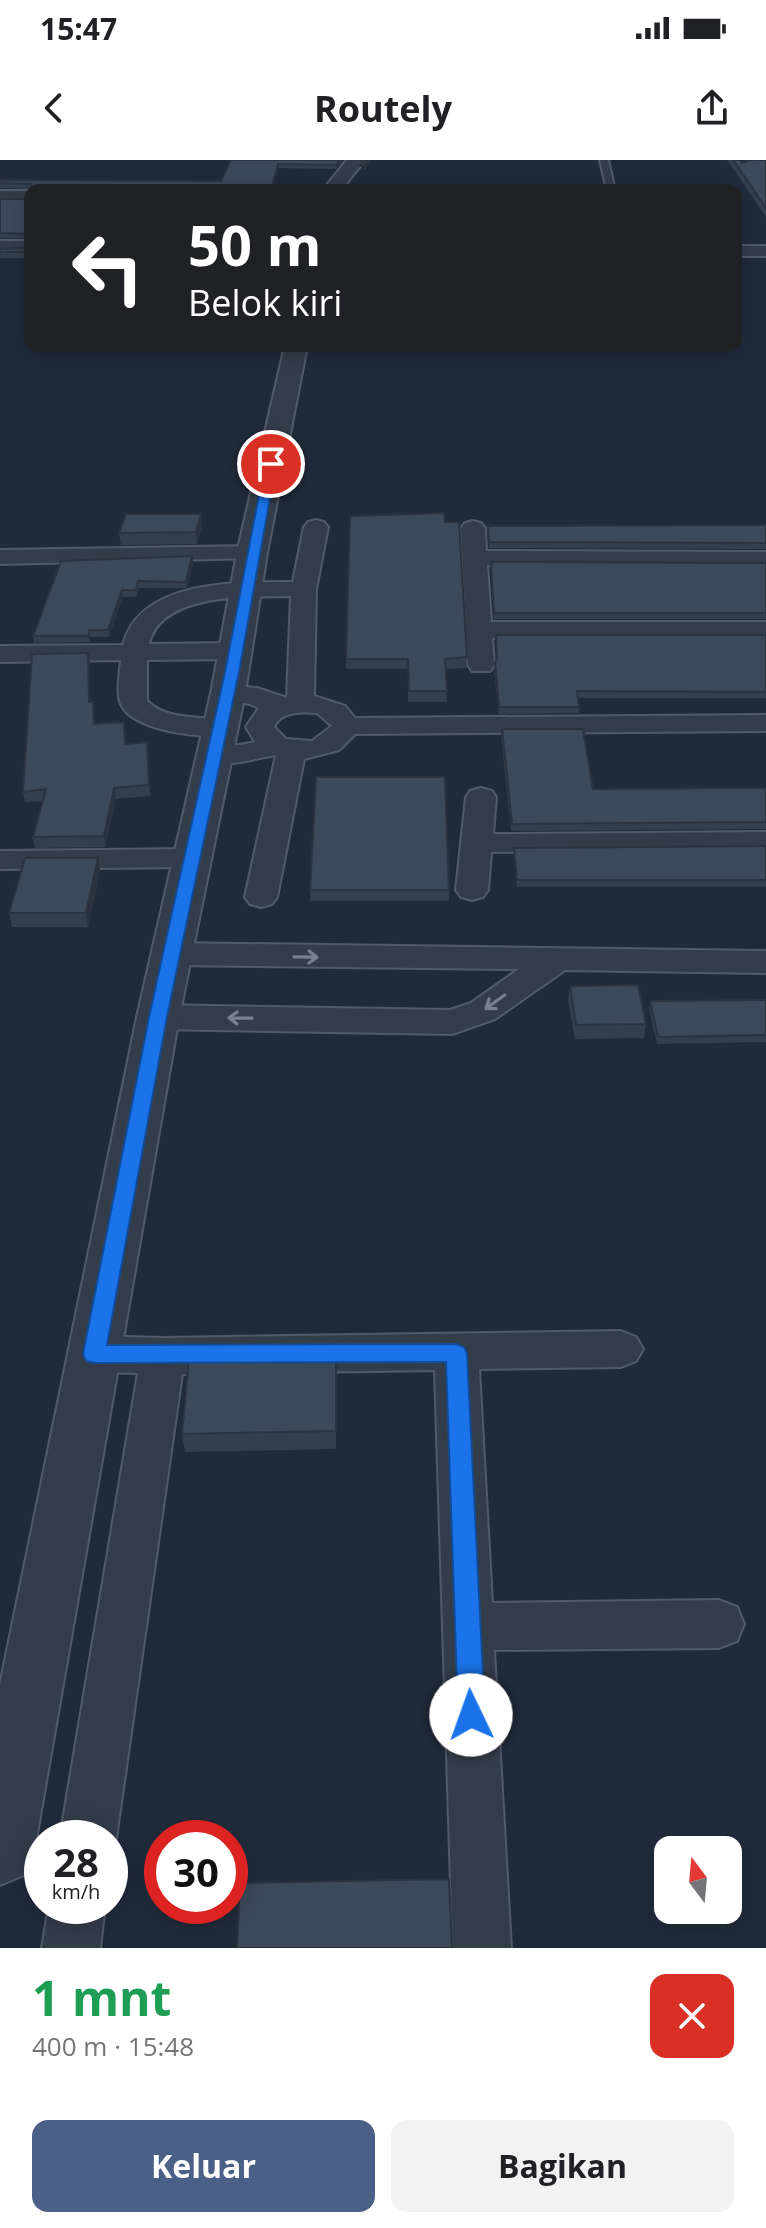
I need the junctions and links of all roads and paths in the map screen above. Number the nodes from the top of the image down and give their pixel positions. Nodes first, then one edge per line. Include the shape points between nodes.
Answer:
1 (356, 160) edge
2 (604, 160) edge
3 (337, 184) edge
4 (610, 184) edge
5 (0, 196) edge
6 (24, 196) edge
7 (0, 246) edge
8 (24, 246) edge
9 (742, 251) edge
10 (766, 251) edge
11 (295, 352) edge
12 (316, 527) dead end
13 (473, 528) dead end
14 (0, 557) edge
15 (475, 558) junction
16 (766, 559) edge
17 (249, 571) junction
18 (304, 589) junction
19 (479, 630) junction
20 (766, 630) edge
21 (134, 651) junction
22 (0, 654) edge
23 (481, 665) dead end
24 (224, 706) junction
25 (289, 706) junction
26 (766, 723) edge
27 (346, 726) junction
28 (284, 747) junction
29 (481, 797) dead end
30 (766, 841) edge
31 (478, 843) junction
32 (192, 858) junction
33 (0, 860) edge
34 (472, 890) dead end
35 (261, 897) dead end
36 (172, 954) junction
37 (559, 958) junction
38 (766, 962) edge
39 (158, 1017) junction
40 (621, 1349) dead end
41 (456, 1353) junction
42 (94, 1354) junction
43 (163, 1356) junction
44 (719, 1624) dead end
45 (467, 1627) junction
46 (91, 1820) edge
47 (0, 1851) edge
48 (74, 1924) edge
49 (71, 1948) edge
50 (482, 1948) edge

1 - 3 street
2 - 4 lane
5 - 6 street
7 - 8 street
9 - 10 street
11 - 17 street
12 - 18 street
13 - 15 street
14 - 17 street
15 - 16 street
15 - 19 street
17 - 18 street
17 - 21 street via 163,608 147,620
17 - 24 street
18 - 25 street
19 - 20 street
19 - 23 street
21 - 22 street
21 - 24 street
21 - 24 street via 136,708 156,719
24 - 25 street via 257,696
24 - 28 street via 239,756
24 - 32 street
25 - 27 street via 333,710
25 - 28 street via 265,716 260,727 263,737
26 - 27 street
27 - 28 street via 335,742 308,750
28 - 35 street
29 - 31 street
30 - 31 street
31 - 34 street
32 - 33 street
32 - 36 street
36 -> 37 street
36 - 39 street
37 - 38 street
37 -> 39 street via 483,1011 452,1022
39 - 42 street
40 - 41 street
41 - 43 street
41 - 45 street
42 - 43 street
42 - 47 street
43 - 46 street
44 - 45 street
45 - 50 street
48 - 49 street

